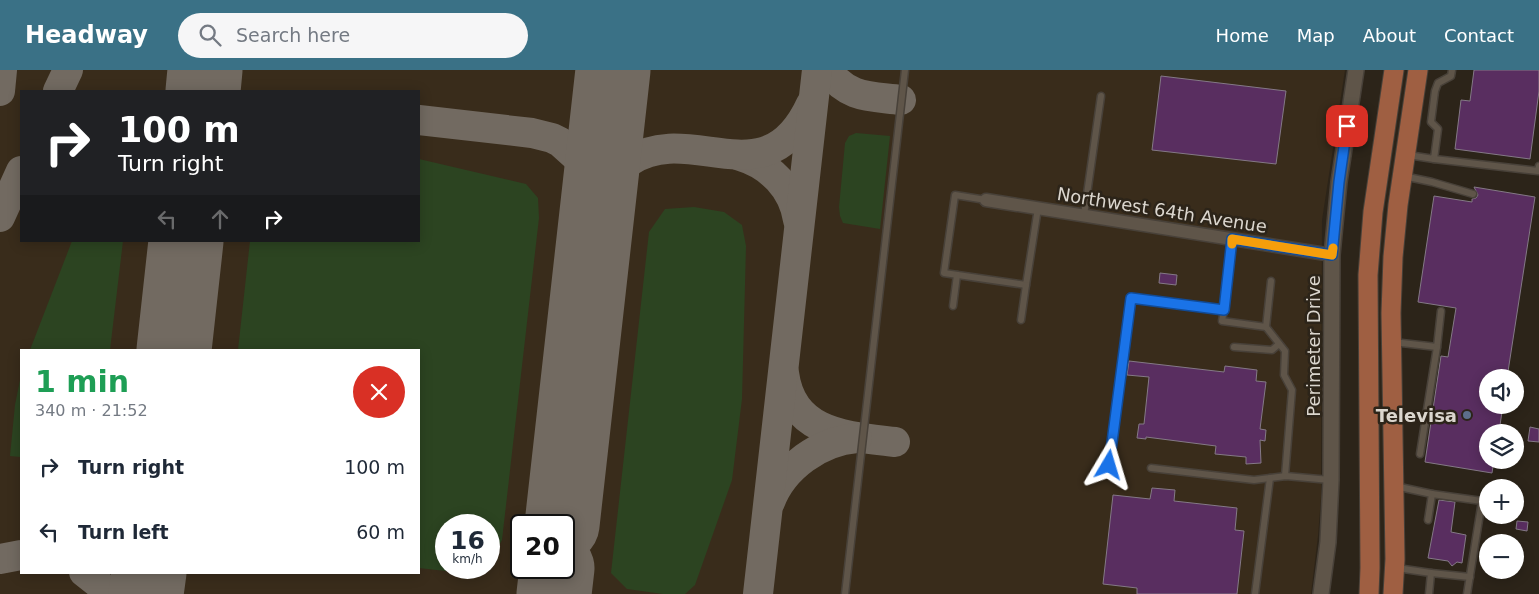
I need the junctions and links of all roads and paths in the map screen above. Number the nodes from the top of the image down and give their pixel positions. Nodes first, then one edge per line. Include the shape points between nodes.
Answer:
1 (905, 70) edge
2 (1356, 70) edge
3 (1394, 70) edge
4 (1418, 70) edge
5 (1452, 70) edge
6 (1101, 96) dead end
7 (1405, 154) junction
8 (1434, 158) junction
9 (1539, 166) edge
10 (1378, 173) junction
11 (1402, 176) junction
12 (1473, 194) dead end
13 (986, 200) joint
14 (1038, 208) junction
15 (1084, 215) junction
16 (1232, 239) junction
17 (1332, 255) junction
18 (957, 275) junction
19 (1271, 281) dead end
20 (1026, 285) junction
21 (953, 306) dead end
22 (1224, 310) junction
23 (1441, 311) dead end
24 (1021, 320) dead end
25 (1266, 327) junction
26 (1392, 342) junction
27 (1279, 344) junction
28 (1234, 347) dead end
29 (1437, 347) junction
30 (1420, 454) dead end
31 (1109, 465) dead end
32 (1151, 468) dead end
33 (1285, 476) junction
34 (1270, 478) junction
35 (1331, 480) junction
36 (1394, 486) junction
37 (1432, 494) junction
38 (1428, 520) dead end
39 (1370, 568) junction
40 (1395, 568) junction
41 (1431, 572) junction
42 (1470, 577) junction
43 (845, 594) edge
44 (1256, 594) edge
45 (1321, 594) edge
46 (1369, 594) edge
47 (1393, 594) edge
48 (1429, 594) edge
49 (1468, 594) edge

1 - 43 lane
2 - 17 street, Perimeter Drive
3 - 10 main road
4 - 7 main road
5 - 8 lane via 1451,76 1438,83 1435,91 1431,122 1438,128
6 - 15 lane
7 - 8 lane
7 - 11 main road
8 - 9 lane via 1538,171
10 - 11 main road
10 - 39 main road via 1368,275
11 - 12 lane
11 - 26 main road via 1393,257
13 - 14 street, Northwest 64th Avenue
13 - 18 lane via 955,195 944,273
14 - 15 street, Northwest 64th Avenue
14 - 20 lane
15 - 16 street, Northwest 64th Avenue
16 - 17 street, Northwest 64th Avenue
16 - 22 lane
17 - 35 street, Perimeter Drive
18 - 20 lane
18 - 21 lane
19 - 25 lane
20 - 24 lane
22 - 25 lane via 1222,322
22 - 31 lane via 1131,298
23 - 29 lane
25 - 27 lane
26 - 29 lane
26 - 36 main road
27 - 28 lane via 1272,350
27 - 33 lane via 1285,351 1284,375 1292,390
29 - 30 lane
32 - 34 lane via 1254,480
33 - 34 lane
33 - 35 lane
34 - 44 lane
35 - 45 street, Perimeter Drive
36 - 37 lane
36 - 40 main road
37 - 38 lane
37 - 42 lane via 1482,501
39 - 40 main road
39 - 46 main road
40 - 41 lane
40 - 47 main road
41 - 42 lane
41 - 48 lane
42 - 49 lane

